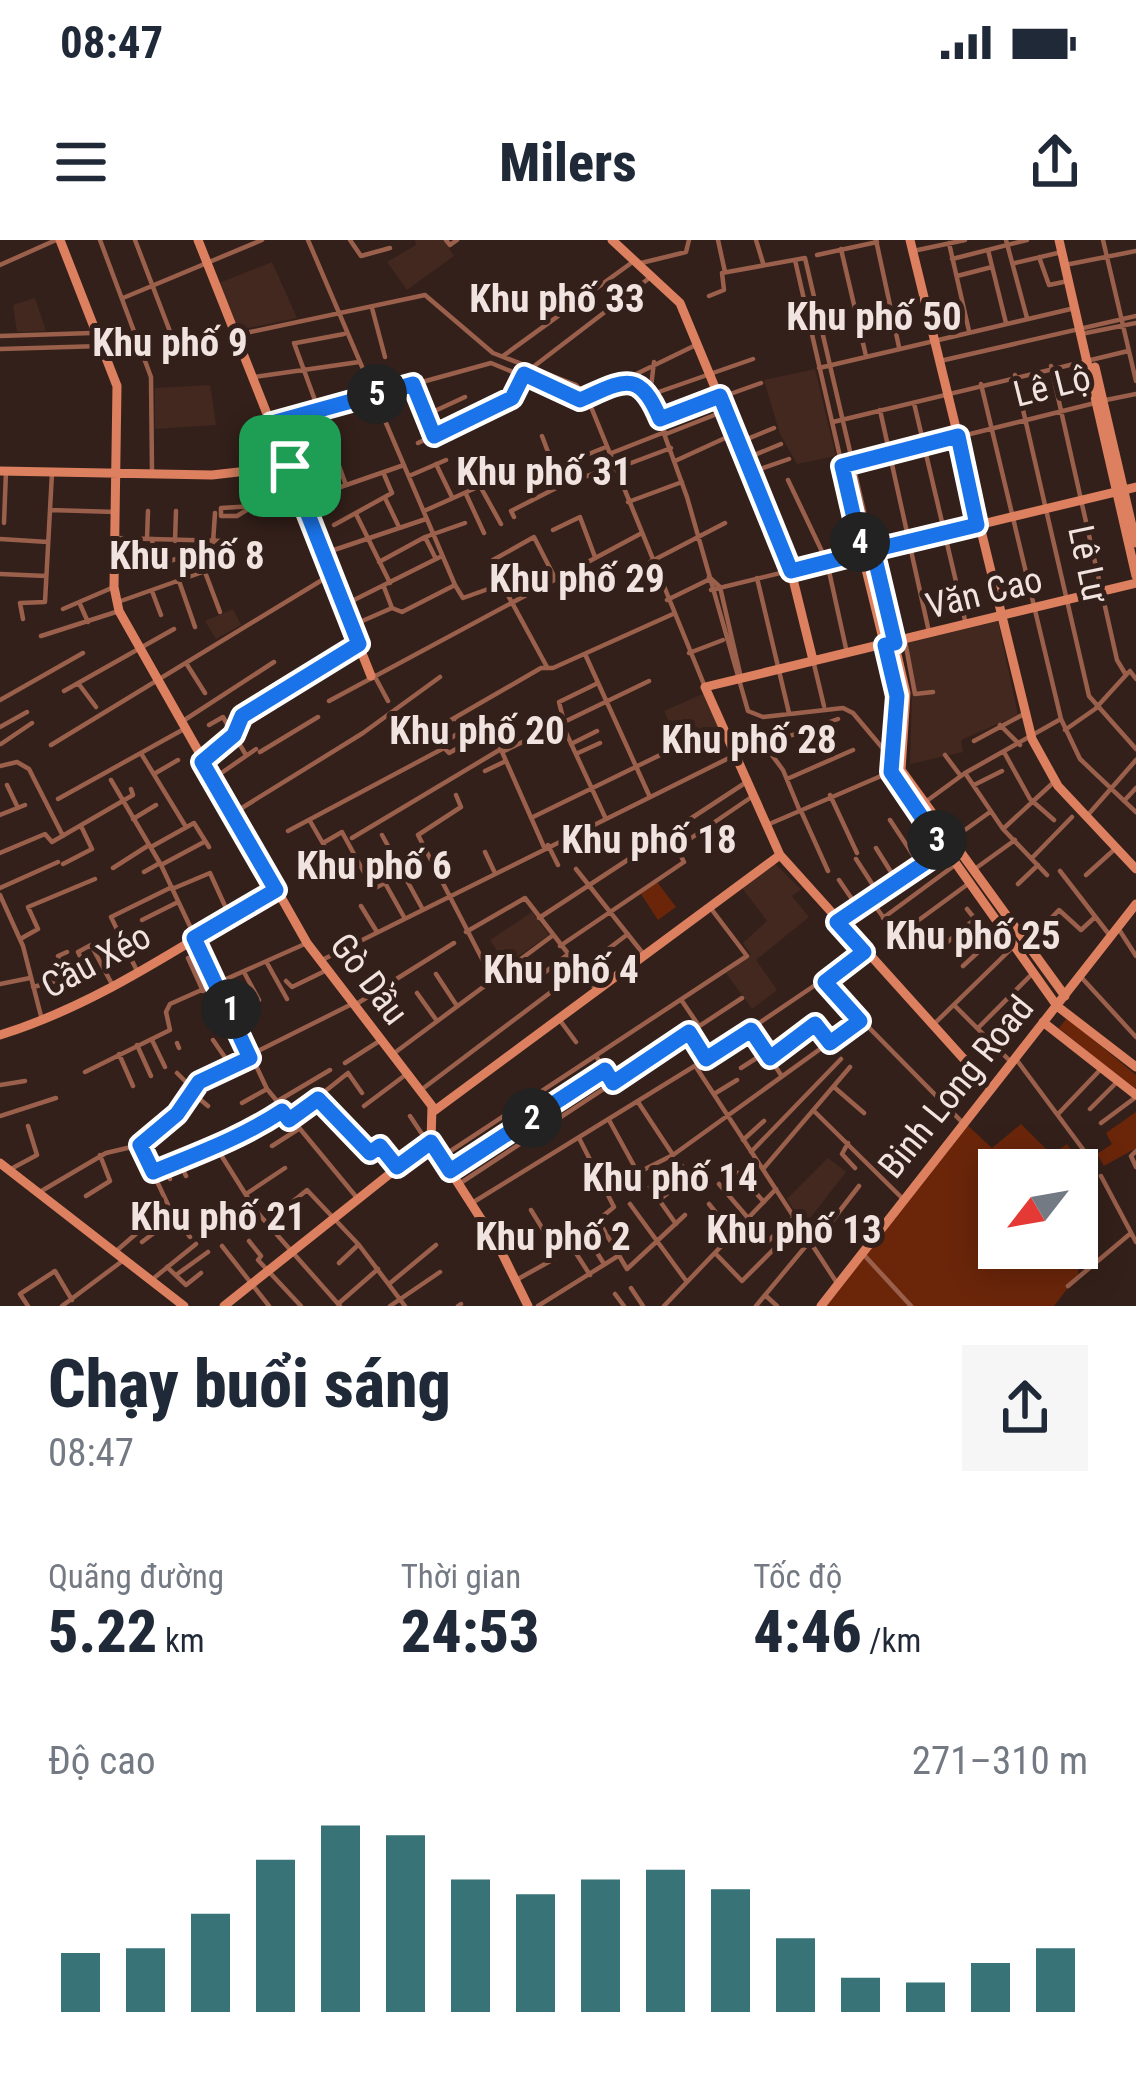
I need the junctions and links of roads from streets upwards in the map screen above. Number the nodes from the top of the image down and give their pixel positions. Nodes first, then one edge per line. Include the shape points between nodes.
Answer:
1 (20, 240) edge
2 (58, 240) edge
3 (100, 240) edge
4 (135, 240) edge
5 (198, 240) edge
6 (236, 240) edge
7 (262, 240) edge
8 (308, 240) edge
9 (350, 240) edge
10 (446, 240) edge
11 (457, 240) edge
12 (612, 240) edge
13 (689, 240) edge
14 (718, 240) edge
15 (756, 240) edge
16 (965, 240) edge
17 (1027, 240) edge
18 (1103, 240) edge
19 (877, 241) edge
20 (1007, 242) edge
21 (949, 243) junction
22 (1062, 244) edge
23 (912, 246) edge
24 (239, 248) junction
25 (390, 248) dead end
26 (841, 249) junction
27 (988, 250) junction
28 (24, 251) junction
29 (1136, 251) edge
30 (817, 255) dead end
31 (1040, 257) junction
32 (1107, 257) junction
33 (800, 259) junction
34 (952, 259) junction
35 (636, 262) junction
36 (1014, 263) junction
37 (208, 264) junction
38 (0, 265) edge
39 (1068, 265) junction
40 (763, 266) junction
41 (992, 267) junction
42 (725, 272) junction
43 (652, 276) junction
44 (956, 276) junction
45 (1068, 281) junction
46 (152, 286) junction
47 (709, 296) dead end
48 (122, 298) junction
49 (372, 308) junction
50 (1075, 308) junction
51 (337, 314) junction
52 (1028, 318) junction
53 (1136, 319) edge
54 (1006, 323) junction
55 (1122, 323) junction
56 (969, 331) junction
57 (1080, 331) junction
58 (98, 333) junction
59 (346, 333) junction
60 (64, 334) junction
61 (0, 335) edge
62 (236, 335) junction
63 (935, 339) junction
64 (174, 342) dead end
65 (698, 344) junction
66 (103, 346) junction
67 (69, 347) junction
68 (899, 347) junction
69 (0, 349) edge
70 (1128, 351) junction
71 (493, 353) junction
72 (866, 356) junction
73 (502, 357) junction
74 (385, 358) dead end
75 (754, 359) dead end
76 (1090, 359) junction
77 (359, 362) junction
78 (654, 362) junction
79 (940, 362) junction
80 (490, 363) junction
81 (830, 364) junction
82 (1052, 366) junction
83 (532, 368) junction
84 (819, 368) junction
85 (709, 370) junction
86 (302, 371) junction
87 (524, 374) junction
88 (1015, 375) junction
89 (254, 377) junction
90 (623, 381) junction
91 (1136, 381) edge
92 (760, 383) dead end
93 (413, 384) junction
94 (981, 384) junction
95 (948, 394) junction
96 (1136, 394) edge
97 (374, 395) junction
98 (650, 395) junction
99 (720, 396) junction
100 (465, 397) dead end
101 (587, 397) junction
102 (913, 401) junction
103 (1101, 402) junction
104 (726, 410) junction
105 (880, 410) junction
106 (1063, 410) junction
107 (316, 412) junction
108 (426, 415) junction
109 (660, 419) junction
110 (843, 419) junction
111 (1025, 421) junction
112 (832, 422) junction
113 (272, 423) junction
114 (774, 428) dead end
115 (990, 429) junction
116 (665, 433) junction
117 (434, 436) junction
118 (542, 436) dead end
119 (958, 436) junction
120 (738, 437) junction
121 (418, 443) dead end
122 (782, 444) dead end
123 (922, 445) junction
124 (671, 448) junction
125 (608, 451) junction
126 (888, 452) junction
127 (464, 457) dead end
128 (747, 458) junction
129 (789, 459) dead end
130 (446, 460) dead end
131 (675, 460) junction
132 (853, 461) junction
133 (436, 464) junction
134 (404, 465) junction
135 (290, 466) junction
136 (842, 466) junction
137 (615, 468) junction
138 (3, 471) edge
139 (260, 472) junction
140 (383, 472) junction
141 (752, 472) junction
142 (52, 473) junction
143 (118, 475) junction
144 (152, 475) junction
145 (410, 476) junction
146 (788, 480) dead end
147 (682, 482) junction
148 (346, 485) junction
149 (478, 487) junction
150 (1126, 489) edge
151 (466, 492) junction
152 (385, 498) junction
153 (453, 498) junction
154 (303, 500) junction
155 (1083, 500) junction
156 (628, 502) junction
157 (257, 504) junction
158 (1048, 508) junction
159 (50, 510) junction
160 (148, 511) dead end
161 (176, 511) dead end
162 (263, 511) dead end
163 (116, 512) junction
164 (218, 514) junction
165 (356, 514) junction
166 (425, 515) junction
167 (1013, 516) junction
168 (514, 517) dead end
169 (725, 523) dead end
170 (4, 524) dead end
171 (465, 524) dead end
172 (501, 524) dead end
173 (334, 525) dead end
174 (977, 525) junction
175 (399, 527) junction
176 (553, 530) dead end
177 (484, 532) dead end
178 (944, 533) junction
179 (640, 534) junction
180 (429, 536) junction
181 (696, 537) junction
182 (115, 538) junction
183 (367, 538) junction
184 (0, 539) edge
185 (150, 539) junction
186 (175, 541) junction
187 (48, 542) junction
188 (225, 542) dead end
189 (908, 542) junction
190 (213, 543) junction
191 (1136, 543) edge
192 (868, 552) junction
193 (325, 553) junction
194 (191, 554) dead end
195 (439, 557) junction
196 (595, 557) junction
197 (231, 562) dead end
198 (379, 562) junction
199 (650, 562) junction
200 (827, 562) junction
201 (791, 571) junction
202 (205, 572) junction
203 (333, 573) junction
204 (0, 574) edge
205 (46, 577) junction
206 (555, 578) junction
207 (708, 578) junction
208 (757, 578) junction
209 (1136, 580) edge
210 (178, 581) junction
211 (502, 584) junction
212 (387, 585) junction
213 (455, 585) junction
214 (114, 587) junction
215 (720, 587) junction
216 (710, 590) junction
217 (1105, 590) junction
218 (152, 591) junction
219 (667, 600) junction
220 (1069, 600) junction
221 (79, 602) junction
222 (510, 602) junction
223 (345, 605) junction
224 (118, 607) junction
225 (392, 608) junction
226 (62, 609) dead end
227 (1034, 610) junction
228 (220, 612) dead end
229 (673, 614) junction
230 (161, 615) dead end
231 (1000, 618) junction
232 (23, 619) dead end
233 (88, 622) junction
234 (352, 626) junction
235 (966, 626) junction
236 (195, 628) dead end
237 (174, 629) dead end
238 (929, 634) junction
239 (41, 636) dead end
240 (724, 639) junction
241 (895, 642) junction
242 (359, 644) junction
243 (139, 648) junction
244 (82, 653) dead end
245 (689, 653) junction
246 (847, 653) junction
247 (585, 654) junction
248 (813, 660) junction
249 (186, 662) junction
250 (274, 662) dead end
251 (547, 667) junction
252 (778, 669) junction
253 (372, 675) junction
254 (1126, 675) junction
255 (440, 677) dead end
256 (739, 679) junction
257 (1136, 679) edge
258 (157, 680) junction
259 (649, 681) dead end
260 (78, 683) junction
261 (598, 683) junction
262 (705, 687) junction
263 (64, 691) dead end
264 (933, 692) dead end
265 (205, 693) dead end
266 (0, 700) edge
267 (329, 701) dead end
268 (388, 701) dead end
269 (606, 702) junction
270 (824, 706) junction
271 (96, 707) dead end
272 (1095, 709) junction
273 (27, 712) dead end
274 (788, 713) junction
275 (1024, 714) junction
276 (317, 717) dead end
277 (456, 717) junction
278 (838, 719) dead end
279 (1061, 719) junction
280 (32, 723) dead end
281 (562, 723) junction
282 (1000, 724) junction
283 (209, 725) dead end
284 (182, 726) junction
285 (0, 728) edge
286 (437, 728) dead end
287 (1065, 730) junction
288 (597, 731) dead end
289 (234, 735) junction
290 (695, 738) dead end
291 (1032, 740) junction
292 (974, 741) dead end
293 (763, 742) junction
294 (0, 743) edge
295 (571, 743) junction
296 (600, 743) dead end
297 (1020, 745) junction
298 (51, 746) dead end
299 (443, 746) junction
300 (1136, 749) edge
301 (853, 750) dead end
302 (502, 751) junction
303 (1004, 752) junction
304 (142, 754) junction
305 (576, 754) junction
306 (735, 754) junction
307 (246, 755) junction
308 (945, 755) dead end
309 (178, 760) dead end
310 (1136, 760) edge
311 (506, 761) junction
312 (12, 762) junction
313 (202, 762) junction
314 (0, 766) edge
315 (635, 767) junction
316 (894, 768) junction
317 (485, 770) dead end
318 (1002, 770) dead end
319 (154, 774) junction
320 (963, 774) junction
321 (787, 778) junction
322 (212, 779) junction
323 (111, 780) dead end
324 (748, 781) junction
325 (1054, 781) junction
326 (8, 785) dead end
327 (974, 785) junction
328 (592, 788) junction
329 (1136, 788) edge
330 (131, 789) dead end
331 (1110, 789) junction
332 (456, 795) dead end
333 (649, 795) junction
334 (830, 795) junction
335 (754, 796) junction
336 (58, 799) dead end
337 (1124, 801) junction
338 (122, 802) junction
339 (924, 803) junction
340 (1028, 803) junction
341 (156, 805) dead end
342 (799, 809) junction
343 (991, 812) junction
344 (1136, 812) edge
345 (232, 814) junction
346 (0, 815) edge
347 (1087, 816) junction
348 (605, 817) junction
349 (1072, 817) dead end
350 (132, 818) junction
351 (531, 818) junction
352 (890, 820) dead end
353 (1054, 820) dead end
354 (310, 821) junction
355 (120, 823) dead end
356 (767, 825) junction
357 (81, 826) junction
358 (186, 827) junction
359 (1003, 829) junction
360 (288, 831) dead end
361 (669, 833) junction
362 (382, 835) dead end
363 (63, 836) junction
364 (352, 838) dead end
365 (1015, 840) junction
366 (947, 845) junction
367 (150, 846) junction
368 (546, 846) junction
369 (678, 847) junction
370 (876, 848) dead end
371 (1116, 848) junction
372 (485, 852) dead end
373 (0, 853) edge
374 (780, 856) junction
375 (1032, 858) junction
376 (161, 864) junction
377 (919, 864) junction
378 (558, 865) dead end
379 (955, 865) junction
380 (1038, 866) junction
381 (113, 868) dead end
382 (576, 869) dead end
383 (1136, 869) edge
384 (972, 871) junction
385 (1060, 871) dead end
386 (144, 872) dead end
387 (494, 872) junction
388 (827, 872) dead end
389 (403, 873) junction
390 (1047, 875) dead end
391 (1086, 875) dead end
392 (95, 879) dead end
393 (839, 880) dead end
394 (896, 880) junction
395 (385, 883) junction
396 (968, 884) junction
397 (1018, 884) dead end
398 (588, 886) junction
399 (172, 888) junction
400 (374, 889) junction
401 (276, 890) junction
402 (0, 892) edge
403 (452, 892) junction
404 (878, 893) junction
405 (362, 895) dead end
406 (870, 899) junction
407 (178, 902) junction
408 (1136, 904) edge
409 (361, 906) dead end
410 (709, 906) junction
411 (422, 908) junction
412 (858, 908) junction
413 (968, 909) dead end
414 (607, 911) junction
415 (230, 917) junction
416 (404, 917) junction
417 (539, 918) junction
418 (883, 918) junction
419 (1094, 918) junction
420 (142, 920) dead end
421 (837, 922) junction
422 (143, 929) dead end
423 (1002, 930) junction
424 (376, 932) junction
425 (466, 932) junction
426 (1115, 933) junction
427 (628, 934) junction
428 (552, 936) junction
429 (194, 938) junction
430 (20, 939) junction
431 (120, 940) junction
432 (307, 943) junction
433 (454, 943) dead end
434 (945, 944) dead end
435 (1020, 945) junction
436 (560, 946) junction
437 (67, 952) dead end
438 (864, 952) junction
439 (567, 956) junction
440 (645, 956) junction
441 (1136, 956) edge
442 (188, 958) dead end
443 (267, 963) junction
444 (323, 965) junction
445 (963, 966) dead end
446 (87, 971) dead end
447 (580, 971) junction
448 (138, 973) junction
449 (245, 973) junction
450 (1033, 973) junction
451 (436, 974) dead end
452 (1081, 977) junction
453 (31, 978) junction
454 (286, 980) dead end
455 (493, 980) junction
456 (825, 982) junction
457 (0, 984) edge
458 (530, 984) dead end
459 (220, 985) junction
460 (112, 986) junction
461 (33, 987) junction
462 (598, 991) junction
463 (203, 992) junction
464 (418, 993) dead end
465 (742, 998) dead end
466 (259, 1000) dead end
467 (287, 1000) dead end
468 (681, 1000) junction
469 (1061, 1001) junction
470 (352, 1005) junction
471 (954, 1005) junction
472 (457, 1006) junction
473 (559, 1018) junction
474 (42, 1020) junction
475 (437, 1021) junction
476 (860, 1021) junction
477 (1043, 1022) junction
478 (699, 1026) junction
479 (932, 1026) junction
480 (978, 1028) junction
481 (751, 1030) junction
482 (689, 1032) junction
483 (0, 1035) edge
484 (1136, 1037) edge
485 (152, 1039) junction
486 (213, 1040) dead end
487 (381, 1040) junction
488 (576, 1042) dead end
489 (830, 1043) junction
490 (137, 1046) junction
491 (119, 1054) junction
492 (392, 1054) junction
493 (768, 1055) junction
494 (596, 1056) junction
495 (250, 1058) junction
496 (706, 1059) junction
497 (841, 1059) dead end
498 (1013, 1059) junction
499 (345, 1063) dead end
500 (231, 1066) junction
501 (695, 1066) junction
502 (165, 1067) dead end
503 (850, 1067) dead end
504 (1103, 1067) junction
505 (1136, 1067) edge
506 (741, 1068) dead end
507 (330, 1070) dead end
508 (605, 1070) junction
509 (85, 1072) dead end
510 (177, 1073) dead end
511 (408, 1073) junction
512 (152, 1076) dead end
513 (782, 1077) junction
514 (737, 1080) dead end
515 (1119, 1080) junction
516 (25, 1081) dead end
517 (613, 1083) junction
518 (0, 1085) edge
519 (133, 1086) dead end
520 (834, 1087) junction
521 (989, 1087) junction
522 (267, 1089) junction
523 (191, 1090) junction
524 (421, 1090) junction
525 (362, 1093) dead end
526 (714, 1094) junction
527 (1136, 1096) edge
528 (56, 1098) dead end
529 (318, 1099) junction
530 (242, 1102) dead end
531 (276, 1102) junction
532 (638, 1102) junction
533 (208, 1106) dead end
534 (364, 1106) dead end
535 (1090, 1108) dead end
536 (282, 1111) junction
537 (434, 1111) junction
538 (814, 1111) junction
539 (864, 1112) dead end
540 (1059, 1113) junction
541 (0, 1116) edge
542 (410, 1116) dead end
543 (728, 1117) junction
544 (608, 1119) junction
545 (289, 1120) junction
546 (961, 1120) junction
547 (764, 1121) dead end
548 (1101, 1123) dead end
549 (28, 1126) dead end
550 (297, 1130) junction
551 (579, 1138) junction
552 (743, 1140) junction
553 (430, 1142) junction
554 (848, 1143) junction
555 (140, 1145) junction
556 (272, 1146) dead end
557 (216, 1147) junction
558 (1084, 1149) edge
559 (1136, 1151) edge
560 (752, 1152) junction
561 (673, 1155) junction
562 (100, 1156) junction
563 (441, 1158) junction
564 (178, 1161) junction
565 (682, 1166) dead end
566 (4, 1167) edge
567 (164, 1167) junction
568 (397, 1167) junction
569 (1136, 1167) edge
570 (285, 1168) dead end
571 (855, 1168) dead end
572 (763, 1169) junction
573 (450, 1171) junction
574 (153, 1172) junction
575 (638, 1173) junction
576 (738, 1173) dead end
577 (186, 1176) dead end
578 (691, 1176) junction
579 (1101, 1176) dead end
580 (58, 1177) junction
581 (170, 1179) dead end
582 (459, 1184) junction
583 (719, 1184) dead end
584 (69, 1186) dead end
585 (859, 1186) dead end
586 (650, 1187) dead end
587 (605, 1189) junction
588 (777, 1189) junction
589 (704, 1192) dead end
590 (38, 1193) junction
591 (246, 1194) junction
592 (86, 1196) dead end
593 (902, 1198) junction
594 (358, 1199) junction
595 (659, 1200) junction
596 (764, 1202) junction
597 (472, 1203) junction
598 (630, 1204) dead end
599 (709, 1204) dead end
600 (531, 1210) dead end
601 (280, 1212) dead end
602 (685, 1215) dead end
603 (795, 1216) junction
604 (175, 1217) junction
605 (747, 1219) junction
606 (152, 1220) dead end
607 (333, 1220) junction
608 (676, 1223) junction
609 (583, 1230) dead end
610 (1131, 1233) junction
611 (733, 1234) junction
612 (547, 1236) dead end
613 (565, 1236) dead end
614 (190, 1237) dead end
615 (249, 1240) dead end
616 (656, 1240) junction
617 (142, 1242) dead end
618 (1136, 1242) edge
619 (812, 1243) junction
620 (196, 1244) dead end
621 (359, 1245) junction
622 (436, 1245) dead end
623 (222, 1246) dead end
624 (773, 1250) dead end
625 (861, 1251) junction
626 (208, 1252) dead end
627 (291, 1253) junction
628 (715, 1253) junction
629 (120, 1256) junction
630 (618, 1256) junction
631 (554, 1258) dead end
632 (339, 1263) dead end
633 (604, 1264) junction
634 (167, 1267) junction
635 (378, 1269) junction
636 (268, 1271) junction
637 (440, 1271) dead end
638 (201, 1274) dead end
639 (176, 1275) junction
640 (590, 1275) junction
641 (151, 1280) junction
642 (518, 1280) junction
643 (687, 1282) junction
644 (837, 1283) junction
645 (389, 1284) junction
646 (250, 1285) junction
647 (1067, 1286) dead end
648 (631, 1288) dead end
649 (615, 1294) dead end
650 (765, 1295) junction
651 (72, 1300) junction
652 (402, 1303) edge
653 (339, 1305) edge
654 (28, 1306) edge
655 (62, 1306) edge
656 (184, 1306) edge
657 (224, 1306) edge
658 (269, 1306) edge
659 (301, 1306) edge
660 (390, 1306) edge
661 (528, 1306) edge
662 (538, 1306) edge
663 (624, 1306) edge
664 (644, 1306) edge
665 (664, 1306) edge
666 (755, 1306) edge
667 (777, 1306) edge
668 (820, 1306) edge
669 (911, 1306) edge

1 - 28 street
2 - 28 street
2 - 58 street, Gò Dầu
3 - 48 street
4 - 46 street
5 - 37 street
6 - 24 street
7 - 24 street
8 - 51 street
9 - 25 street via 361,256
10 - 11 street
12 - 35 street
13 - 35 street via 686,252
14 - 42 street
15 - 40 street
16 - 21 street
17 - 20 street
18 - 32 street
19 - 26 street
19 - 68 street
20 - 27 street
20 - 36 street
21 - 23 street
21 - 34 street
22 - 31 street
22 - 39 street
23 - 63 street
24 - 37 street
26 - 30 street
26 - 72 street
27 - 34 street
27 - 41 street
28 - 38 street
29 - 32 street
31 - 36 street
31 - 45 street via 1049,285
32 - 39 street
32 - 55 street
33 - 40 street
33 - 81 street
33 - 84 street
34 - 44 street
35 - 43 street
35 - 73 street
36 - 52 street
37 - 46 street
37 - 62 street
39 - 45 street
39 - 57 street
40 - 42 street
41 - 44 street
41 - 54 street
42 - 47 street via 723,292
43 - 65 street via 680,303
43 - 83 street
44 - 56 street
45 - 50 street
46 - 48 street
46 - 64 street
48 - 144 street via 152,380
49 - 51 street
49 - 71 street via 425,295
49 - 74 street
50 - 52 street
50 - 57 street
51 - 59 street
51 - 62 street
52 - 54 street
53 - 55 street
54 - 56 street
55 - 57 street
55 - 70 street
56 - 63 street
57 - 76 street
57 - 79 street
58 - 60 street
58 - 66 street, Gò Dầu
59 - 77 street
59 - 86 street via 295,343
60 - 61 street
60 - 67 street
62 - 89 street
63 - 68 street
63 - 79 street
65 - 78 street
65 - 85 street
66 - 67 street
66 - 143 street, Gò Dầu via 118,391
67 - 69 street
68 - 72 street
70 - 76 street
70 - 91 street
71 - 73 street
71 - 80 street
72 - 81 street
73 - 83 street
75 - 85 street
76 - 82 street
76 - 103 street
77 - 86 street
77 - 97 street
78 - 90 street
78 - 98 street
79 - 95 street
80 - 87 street
80 - 93 street
81 - 84 street
81 - 110 street
82 - 88 street
82 - 106 street
83 - 101 street
84 - 112 street
85 - 98 street
85 - 99 street
86 - 89 street
86 - 107 street
87 - 101 street
87 - 117 street via 512,398
88 - 94 street
88 - 111 street, Lê Lư
89 - 113 street
90 - 98 street
90 - 101 street
92 - 99 street
93 - 97 street
93 - 108 street
94 - 95 street
94 - 115 street
95 - 102 street
95 - 119 street
96 - 103 street, Lê Lộ
97 - 107 street
97 - 134 street
98 - 109 street
99 - 104 street
99 - 109 street
100 - 108 street
101 - 125 street
102 - 105 street
102 - 123 street
103 - 106 street, Lê Lộ
103 - 150 street
104 - 116 street
104 - 120 street
105 - 110 street
105 - 126 street
106 - 111 street, Lê Lộ
106 - 155 street
107 - 113 street
107 - 148 street
108 - 117 street
109 - 116 street
110 - 112 street
110 - 132 street
111 - 115 street, Lê Lộ
111 - 158 street, Lê Lư
112 - 136 street
113 - 135 street
114 - 120 street
115 - 119 street, Lê Lộ
115 - 167 street
116 - 124 street
116 - 125 street
117 - 121 street
118 - 125 street via 554,468
119 - 123 street, Lê Lộ
119 - 174 street
120 - 128 street
120 - 131 street
122 - 128 street
123 - 126 street, Lê Lộ
123 - 178 street
124 - 131 street
124 - 137 street
125 - 137 street
126 - 132 street, Lê Lộ
126 - 189 street
127 - 149 street
128 - 141 street
129 - 141 street
130 - 133 street
131 - 147 street
132 - 136 street, Lê Lộ
132 - 192 street
133 - 145 street
133 - 153 street
134 - 140 street
134 - 145 street
135 - 139 street
135 - 154 street
136 - 192 street
137 - 156 street
137 - 168 street via 570,481 512,511
138 - 142 street
138 - 170 street
139 - 144 street
139 - 157 street
140 - 148 street
140 - 152 street via 392,493
141 - 201 street
142 - 143 street
142 - 159 street
143 - 144 street
143 - 163 street, Gò Dầu
145 - 166 street
146 - 200 street
147 - 156 street
147 - 181 street
148 - 154 street
149 - 151 street
149 - 172 street
150 - 155 street
150 - 191 street
150 - 209 street
151 - 153 street
151 - 177 street
152 - 165 street
152 - 175 street
153 - 166 street
154 - 193 street
155 - 158 street
155 - 217 street
156 - 179 street
157 - 162 street
157 - 164 street
157 - 164 street via 237,517
158 - 167 street
158 - 220 street, Lê Lư
159 - 163 street
159 - 187 street
160 - 185 street
161 - 186 street
163 - 182 street, Gò Dầu
164 - 190 street
165 - 173 street
165 - 183 street
166 - 175 street
166 - 180 street
167 - 174 street
167 - 227 street
169 - 181 street
171 - 180 street
174 - 178 street
174 - 231 street
175 - 183 street
176 - 196 street via 580,517
178 - 189 street
178 - 235 street
179 - 196 street
179 - 199 street
180 - 195 street
180 - 198 street
181 - 199 street
181 - 207 street
182 - 185 street
182 - 214 street, Gò Dầu
183 - 193 street
183 - 198 street
184 - 187 street
185 - 186 street
185 - 194 street via 155,566
186 - 190 street
187 - 205 street
188 - 190 street
189 - 192 street
189 - 238 street
192 - 200 street
192 - 241 street
193 - 203 street
195 - 212 street
195 - 213 street
196 - 206 street
197 - 202 street
198 - 212 street
199 - 219 street
200 - 201 street
200 - 246 street
201 - 208 street
201 - 248 street
202 - 210 street
202 - 228 street
203 - 223 street
203 - 249 street
204 - 205 street
205 - 232 street via 44,602 20,603
206 - 211 street via 534,537 492,562
206 - 222 street
207 - 215 street
207 - 216 street
207 - 219 street
208 - 215 street
208 - 252 street
209 - 217 street, Văn Cao
210 - 218 street
210 - 236 street
211 - 213 street via 463,598
211 - 222 street
212 - 223 street
212 - 225 street
213 - 225 street via 402,612
214 - 221 street
214 - 224 street, Gò Dầu
215 - 216 street
215 - 256 street
216 - 240 street
217 - 220 street, Văn Cao
217 - 254 street
218 - 224 street
218 - 230 street
219 - 229 street
220 - 227 street, Văn Cao
220 - 272 street, Lê Lư
221 - 226 street
221 - 233 street
222 - 251 street
222 - 253 street
223 - 234 street
224 - 233 street
224 - 243 street, Gò Dầu
225 - 234 street
227 - 231 street, Văn Cao
227 - 279 street
229 - 245 street
229 - 247 street
231 - 235 street, Văn Cao
231 - 275 street
233 - 239 street
234 - 242 street
235 - 238 street, Văn Cao
237 - 243 street
238 - 241 street, Văn Cao
240 - 245 street
240 - 256 street
241 - 246 street, Văn Cao
241 - 264 street via 915,694
241 - 316 street via 906,693
242 - 253 street
242 - 289 street via 241,720
243 - 258 street, Gò Dầu
243 - 260 street
244 - 266 street
245 - 262 street
246 - 248 street, Văn Cao
247 - 251 street
247 - 261 street
248 - 252 street, Văn Cao
248 - 270 street
249 - 258 street
249 - 265 street
250 - 284 street
251 - 277 street
252 - 256 street, Văn Cao
252 - 274 street
253 - 267 street
253 - 268 street
254 - 257 street
254 - 272 street
255 - 345 street
256 - 262 street, Văn Cao
256 - 274 street via 753,715
258 - 284 street, Gò Dầu
258 - 298 street
259 - 269 street
260 - 263 street
260 - 271 street
261 - 269 street
261 - 281 street via 557,704
262 - 306 street
269 - 281 street
269 - 315 street
270 - 274 street
270 - 316 street via 853,713
272 - 287 street
272 - 300 street
273 - 285 street
275 - 282 street
275 - 291 street
276 - 307 street
277 - 286 street
277 - 299 street via 462,731
278 - 293 street
279 - 287 street
279 - 291 street
280 - 294 street
281 - 295 street
281 - 302 street
282 - 292 street
282 - 297 street
283 - 289 street via 223,717
284 - 304 street
284 - 313 street, Gò Dầu
287 - 331 street
288 - 295 street
289 - 307 street
289 - 313 street
290 - 315 street
291 - 297 street
291 - 325 street
293 - 306 street
293 - 321 street
294 - 312 street
295 - 305 street
296 - 305 street
297 - 303 street
299 - 302 street via 449,753 485,733
299 - 354 street
301 - 321 street
302 - 311 street
302 - 364 street
303 - 320 street
303 - 340 street
304 - 319 street
304 - 336 street
305 - 328 street
306 - 324 street
306 - 333 street
307 - 322 street
308 - 320 street
309 - 319 street
310 - 331 street
311 - 317 street
311 - 351 street
312 - 314 street
312 - 363 street via 29,769
313 - 322 street, Gò Dầu
315 - 328 street
315 - 333 street
316 - 334 street
316 - 339 street
316 - 366 street
318 - 327 street
319 - 358 street
320 - 327 street
320 - 339 street
321 - 342 street
322 - 345 street, Gò Dầu
323 - 338 street
324 - 335 street
324 - 361 street
325 - 340 street
325 - 347 street
326 - 346 street via 22,806
327 - 343 street
328 - 348 street
328 - 351 street
329 - 337 street
330 - 338 street
331 - 337 street
331 - 347 street
332 - 403 street via 461,807 418,836
333 - 348 street
334 - 342 street
334 - 404 street
335 - 356 street
335 - 369 street
337 - 344 street
338 - 350 street
338 - 357 street
339 - 366 street
340 - 353 street
340 - 359 street
341 - 350 street
342 - 356 street
342 - 388 street
343 - 359 street
343 - 366 street
345 - 401 street, Gò Dầu
347 - 371 street
348 - 368 street
349 - 375 street
350 - 355 street
350 - 367 street
351 - 368 street
352 - 377 street
354 - 360 street
354 - 400 street via 324,845 342,832
356 - 374 street
357 - 363 street
357 - 402 street via 92,849
358 - 367 street
358 - 376 street via 194,823 207,844
359 - 365 street
361 - 369 street
361 - 398 street
362 - 389 street
363 - 373 street via 52,842 45,834
365 - 375 street
365 - 384 street
366 - 377 street
366 - 379 street
366 - 384 street
367 - 376 street
367 - 381 street
368 - 378 street
368 - 387 street
369 - 414 street via 684,862
370 - 394 street
371 - 383 street
371 - 391 street
372 - 387 street
374 - 410 street
374 - 421 street
375 - 380 street
376 - 386 street
376 - 399 street
377 - 394 street
379 - 396 street
379 - 418 street
380 - 390 street
380 - 397 street
382 - 398 street
384 - 435 street
385 - 419 street
387 - 403 street
389 - 395 street
389 - 411 street
392 - 430 street via 28,908 38,929
393 - 412 street
394 - 404 street
395 - 400 street
395 - 416 street
396 - 418 street via 897,936
396 - 423 street
398 - 414 street
398 - 417 street
399 - 407 street
399 - 415 street via 207,872
399 - 431 street via 111,917
400 - 405 street
401 - 415 street, Cầu Xéo
401 - 432 street, Gò Dầu
402 - 430 street
403 - 411 street
403 - 425 street
404 - 406 street
406 - 412 street
406 - 418 street
407 - 420 street
407 - 429 street
408 - 426 street, Binh Long Road
409 - 424 street
410 - 440 street
410 - 468 street via 747,956
411 - 416 street
412 - 421 street
413 - 434 street via 975,919
414 - 427 street
414 - 436 street
415 - 429 street, Cầu Xéo
416 - 424 street
417 - 425 street via 525,898
417 - 428 street
419 - 426 street
419 - 435 street via 1081,930 1064,911
421 - 438 street
422 - 431 street
423 - 435 street
423 - 445 street
424 - 444 street
425 - 455 street
426 - 441 street
426 - 452 street, Binh Long Road
427 - 440 street
427 - 447 street
428 - 436 street
428 - 455 street
429 - 448 street, Cầu Xéo
429 - 459 street
430 - 453 street
431 - 448 street
432 - 443 street
432 - 444 street, Gò Dầu
433 - 470 street
435 - 450 street
435 - 469 street
435 - 471 street
436 - 439 street
437 - 461 street via 55,956 65,979
438 - 456 street
438 - 479 street
439 - 447 street
439 - 458 street
440 - 462 street
442 - 463 street
443 - 449 street
443 - 467 street
444 - 454 street via 292,986
444 - 470 street, Gò Dầu
446 - 460 street via 78,952 89,945
447 - 462 street
447 - 524 street
448 - 460 street, Cầu Xéo
449 - 459 street
449 - 466 street
450 - 469 street
450 - 480 street
451 - 472 street
452 - 469 street, Binh Long Road
452 - 484 street
453 - 457 street
453 - 461 street
455 - 472 street
456 - 476 street
456 - 481 street
459 - 463 street
459 - 495 street
460 - 474 street, Cầu Xéo
461 - 474 street
462 - 473 street
463 - 485 street via 166,1007 171,1029
464 - 475 street
465 - 478 street
468 - 478 street
468 - 494 street
469 - 477 street, Binh Long Road
469 - 505 street
470 - 487 street, Gò Dầu
470 - 495 street
471 - 479 street
471 - 480 street
472 - 475 street
473 - 488 street
473 - 537 street
474 - 483 street, Cầu Xéo
475 - 492 street
476 - 489 street
476 - 546 street
477 - 498 street, Binh Long Road
477 - 504 street
478 - 482 street
479 - 521 street
480 - 498 street
481 - 493 street
481 - 496 street
482 - 496 street
482 - 517 street
485 - 490 street
485 - 502 street
486 - 500 street
487 - 492 street, Gò Dầu
487 - 499 street
489 - 493 street via 815,1024
489 - 513 street
490 - 491 street
490 - 512 street
491 - 509 street
491 - 519 street
492 - 511 street, Gò Dầu
493 - 506 street
493 - 513 street
494 - 508 street
494 - 563 street
495 - 500 street
495 - 522 street
496 - 501 street
497 - 560 street
498 - 521 street, Binh Long Road
498 - 540 street
500 - 523 street
501 - 526 street
501 - 532 street
503 - 520 street
504 - 515 street
504 - 540 street
507 - 531 street
508 - 517 street
508 - 573 street
510 - 523 street
511 - 524 street, Gò Dầu
511 - 534 street
513 - 543 street
514 - 526 street
515 - 527 street
515 - 535 street
516 - 518 street
517 - 582 street
520 - 538 street
520 - 539 street
521 - 546 street, Binh Long Road
522 - 530 street
522 - 531 street
523 - 533 street
523 - 555 street via 177,1114
524 - 537 street, Gò Dầu
525 - 529 street via 348,1073
526 - 543 street
527 - 548 street
528 - 541 street
529 - 545 street
529 - 568 street via 370,1153 380,1146
531 - 536 street
532 - 544 street
532 - 561 street
536 - 545 street
536 - 557 street
537 - 553 street
538 - 554 street
538 - 572 street
540 - 558 street
542 - 553 street
543 - 552 street
543 - 561 street
544 - 551 street
544 - 575 street
545 - 550 street
546 - 593 street, Binh Long Road
547 - 552 street
549 - 566 street via 37,1155
550 - 556 street
550 - 594 street
551 - 587 street
551 - 597 street
552 - 560 street
553 - 563 street
553 - 568 street
554 - 571 street via 842,1154
554 - 593 street
555 - 562 street
555 - 574 street
557 - 564 street
557 - 591 street
559 - 569 street
560 - 572 street
561 - 575 street
562 - 580 street
562 - 592 street via 110,1180
563 - 573 street
564 - 567 street
564 - 577 street
565 - 578 street
566 - 590 street
567 - 574 street
567 - 581 street
568 - 594 street
570 - 591 street
572 - 588 street
573 - 582 street
574 - 604 street
575 - 587 street
576 - 596 street
578 - 589 street
578 - 595 street
579 - 610 street
580 - 584 street
580 - 590 street
582 - 597 street
583 - 605 street
585 - 619 street
586 - 595 street
587 - 630 street via 614,1207 600,1216
588 - 596 street
588 - 603 street
590 - 629 street
591 - 627 street
593 - 625 street, Binh Long Road
594 - 607 street
595 - 608 street
596 - 605 street
597 - 642 street
598 - 616 street
599 - 611 street
600 - 612 street
601 - 607 street via 307,1190
602 - 608 street
603 - 605 street via 767,1242
603 - 619 street
604 - 614 street
604 - 617 street
605 - 611 street
606 - 629 street
607 - 621 street
607 - 627 street
608 - 616 street
609 - 633 street
610 - 618 street
610 - 647 street
611 - 628 street
613 - 640 street
615 - 636 street
616 - 630 street via 627,1269
616 - 643 street
619 - 644 street
619 - 650 street
620 - 634 street
621 - 632 street
621 - 635 street
622 - 645 street
623 - 646 street
624 - 628 street via 742,1281
625 - 644 street, Binh Long Road
625 - 669 street
626 - 639 street
627 - 636 street
627 - 653 street
628 - 643 street
629 - 641 street
629 - 651 street
630 - 633 street
631 - 642 street
633 - 640 street
634 - 639 street
634 - 641 street
635 - 645 street
635 - 653 street
636 - 646 street
636 - 659 street
637 - 652 street
638 - 639 street via 187,1285
640 - 662 street
641 - 656 street
642 - 661 street
643 - 665 street
644 - 668 street, Binh Long Road
645 - 652 street
646 - 657 street
646 - 658 street
648 - 664 street
649 - 663 street
650 - 666 street
650 - 667 street
651 - 654 street via 55,1271 20,1294
651 - 655 street
652 - 660 street

